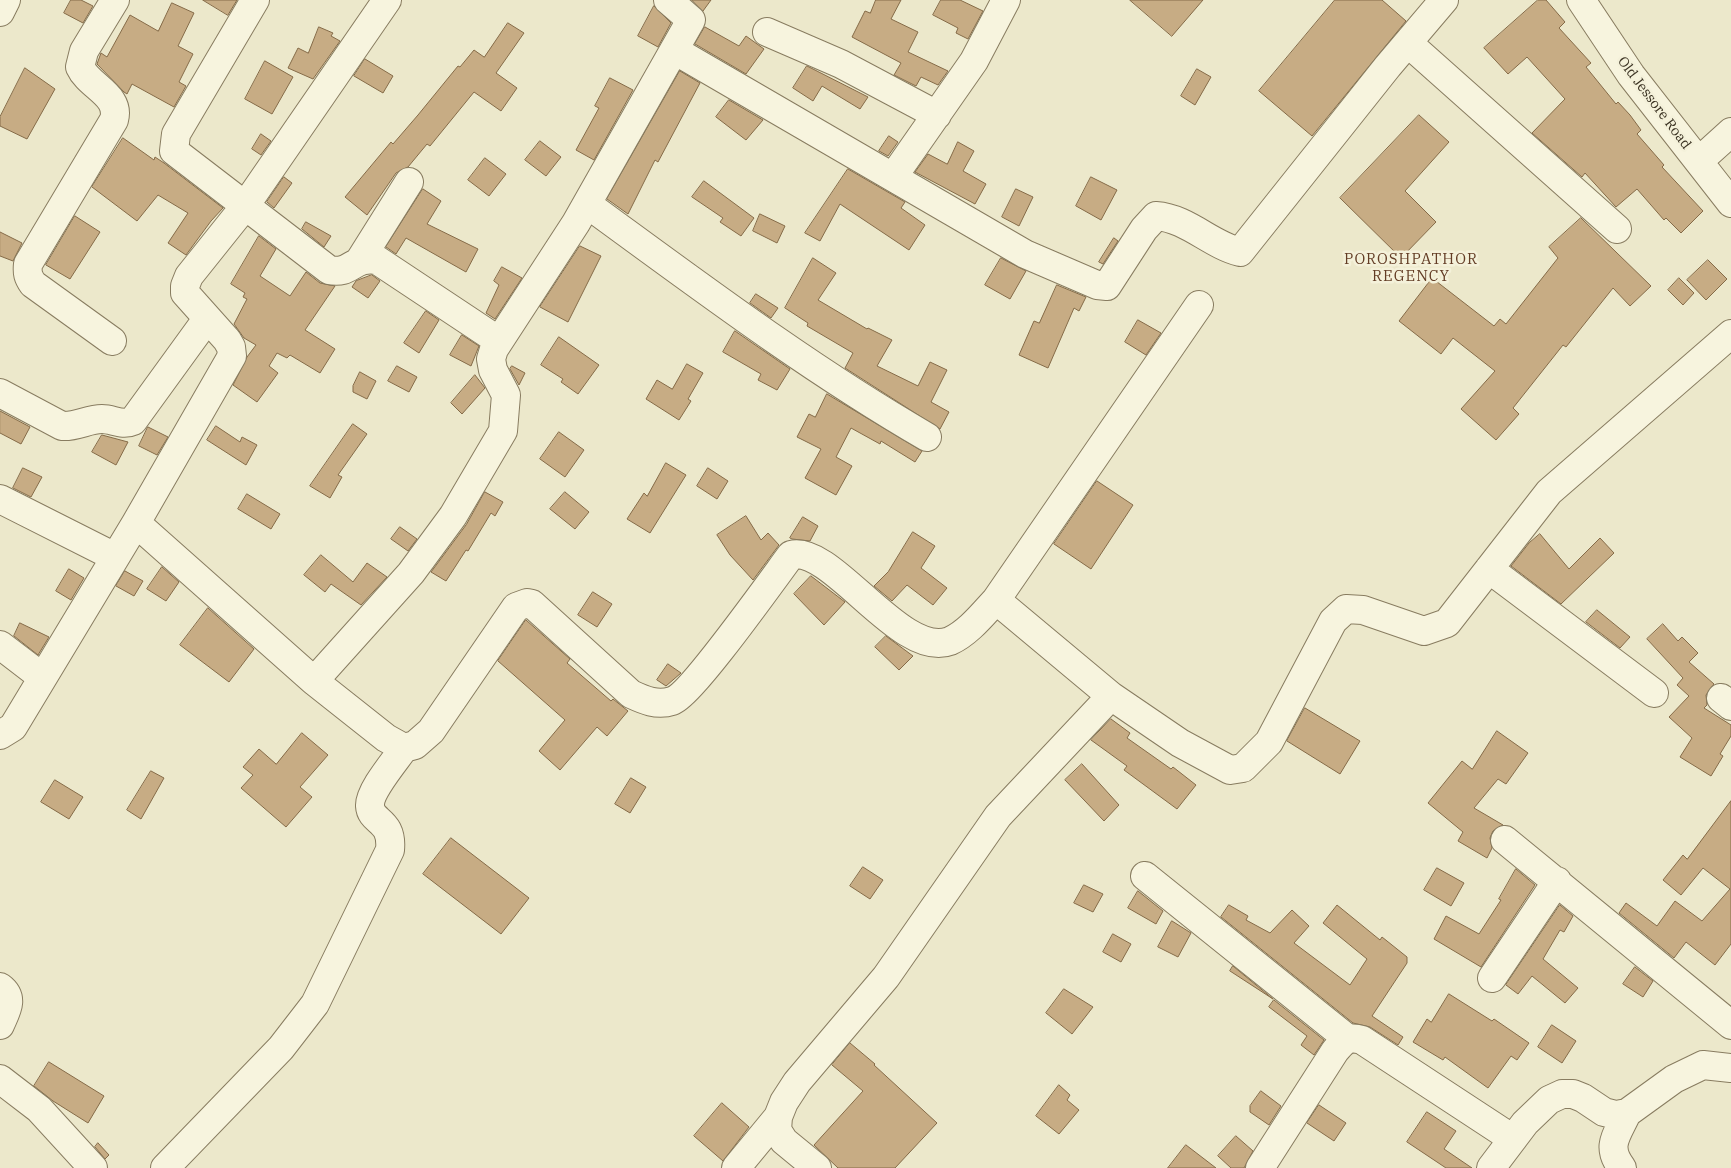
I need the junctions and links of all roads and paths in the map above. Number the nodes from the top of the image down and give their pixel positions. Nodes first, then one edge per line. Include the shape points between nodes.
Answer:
1 (6, 0) edge
2 (115, 0) edge
3 (255, 0) edge
4 (387, 0) edge
5 (668, 0) edge
6 (1006, 0) edge
7 (1444, 0) edge
8 (1587, 2) edge
9 (0, 12) edge
10 (767, 32) dead end
11 (1408, 43) junction
12 (674, 50) junction
13 (937, 116) junction
14 (1731, 132) edge
15 (1699, 161) junction
16 (893, 177) junction
17 (409, 182) dead end
18 (1731, 203) edge
19 (587, 204) junction
20 (246, 206) junction
21 (1617, 229) dead end
22 (360, 260) junction
23 (1199, 305) dead end
24 (207, 319) junction
25 (1731, 334) edge
26 (499, 340) junction
27 (112, 341) dead end
28 (0, 393) edge
29 (927, 436) dead end
30 (0, 499) edge
31 (136, 523) junction
32 (115, 557) junction
33 (1489, 569) junction
34 (996, 600) junction
35 (0, 645) edge
36 (42, 677) junction
37 (314, 681) junction
38 (1654, 693) dead end
39 (1111, 696) junction
40 (0, 735) edge
41 (404, 748) junction
42 (1504, 840) dead end
43 (1145, 876) dead end
44 (1557, 881) junction
45 (1492, 978) dead end
46 (0, 987) edge
47 (0, 1025) edge
48 (1731, 1025) edge
49 (1348, 1039) junction
50 (1731, 1068) edge
51 (0, 1079) edge
52 (1627, 1113) junction
53 (778, 1117) junction
54 (1513, 1139) junction
55 (93, 1168) edge
56 (165, 1168) edge
57 (736, 1168) edge
58 (817, 1168) edge
59 (1260, 1168) edge
60 (1491, 1168) edge
61 (1622, 1168) edge

1 - 9 street
2 - 27 street via 84,51 80,67 83,74 113,102 116,109 114,120 28,264 27,271 34,284
3 - 20 street via 174,142 174,151
4 - 20 street
5 - 12 street via 691,20
6 - 13 street via 974,61
7 - 11 street
8 - 15 street, Old Jessore Road via 1631,75
10 - 13 street via 841,64
11 - 16 street via 1240,252 1228,249 1170,217 1156,216 1107,286 1097,285 1025,254
11 - 21 street
12 - 16 street
12 - 19 street
13 - 16 street
14 - 15 street
15 - 18 street, Old Jessore Road
17 - 22 street
19 - 26 street
19 - 29 street via 860,398
20 - 22 street via 329,270 345,270
20 - 24 street via 184,286 188,298
22 - 26 street via 377,260
23 - 34 street
24 - 28 street via 133,421 127,424 104,419 62,426
24 - 31 street via 227,340 232,356
25 - 33 street via 1549,492
26 - 37 street via 491,359 506,395 502,431 453,516 411,573
30 - 32 street
31 - 32 street
31 - 37 street
32 - 36 street
33 - 38 street
33 - 39 street via 1447,623 1437,628 1424,631 1363,610 1346,609 1333,622 1269,742 1244,768 1230,770 1180,743
34 - 39 street
34 - 41 street via 969,628 950,641 926,641 916,638 870,604 819,561 806,554 791,555 682,695 661,703 631,694 532,604 522,603 516,607 431,731 415,745
35 - 36 street
36 - 40 street via 13,727
37 - 41 street via 386,738
39 - 53 street via 998,816 886,977 797,1082
41 - 56 street via 373,794 370,806 389,830 390,850 315,1004 281,1048
42 - 44 street
43 - 49 street
44 - 45 street
44 - 48 street
46 - 47 street via 9,999
49 - 54 street via 1362,1040
49 - 59 street via 1335,1051
50 - 52 street via 1704,1065 1674,1079
51 - 55 street via 40,1109
52 - 54 street via 1604,1112 1583,1098 1562,1094 1549,1100
52 - 61 street via 1612,1145 1613,1157
53 - 57 street
53 - 58 street via 778,1130 784,1141
54 - 60 street

